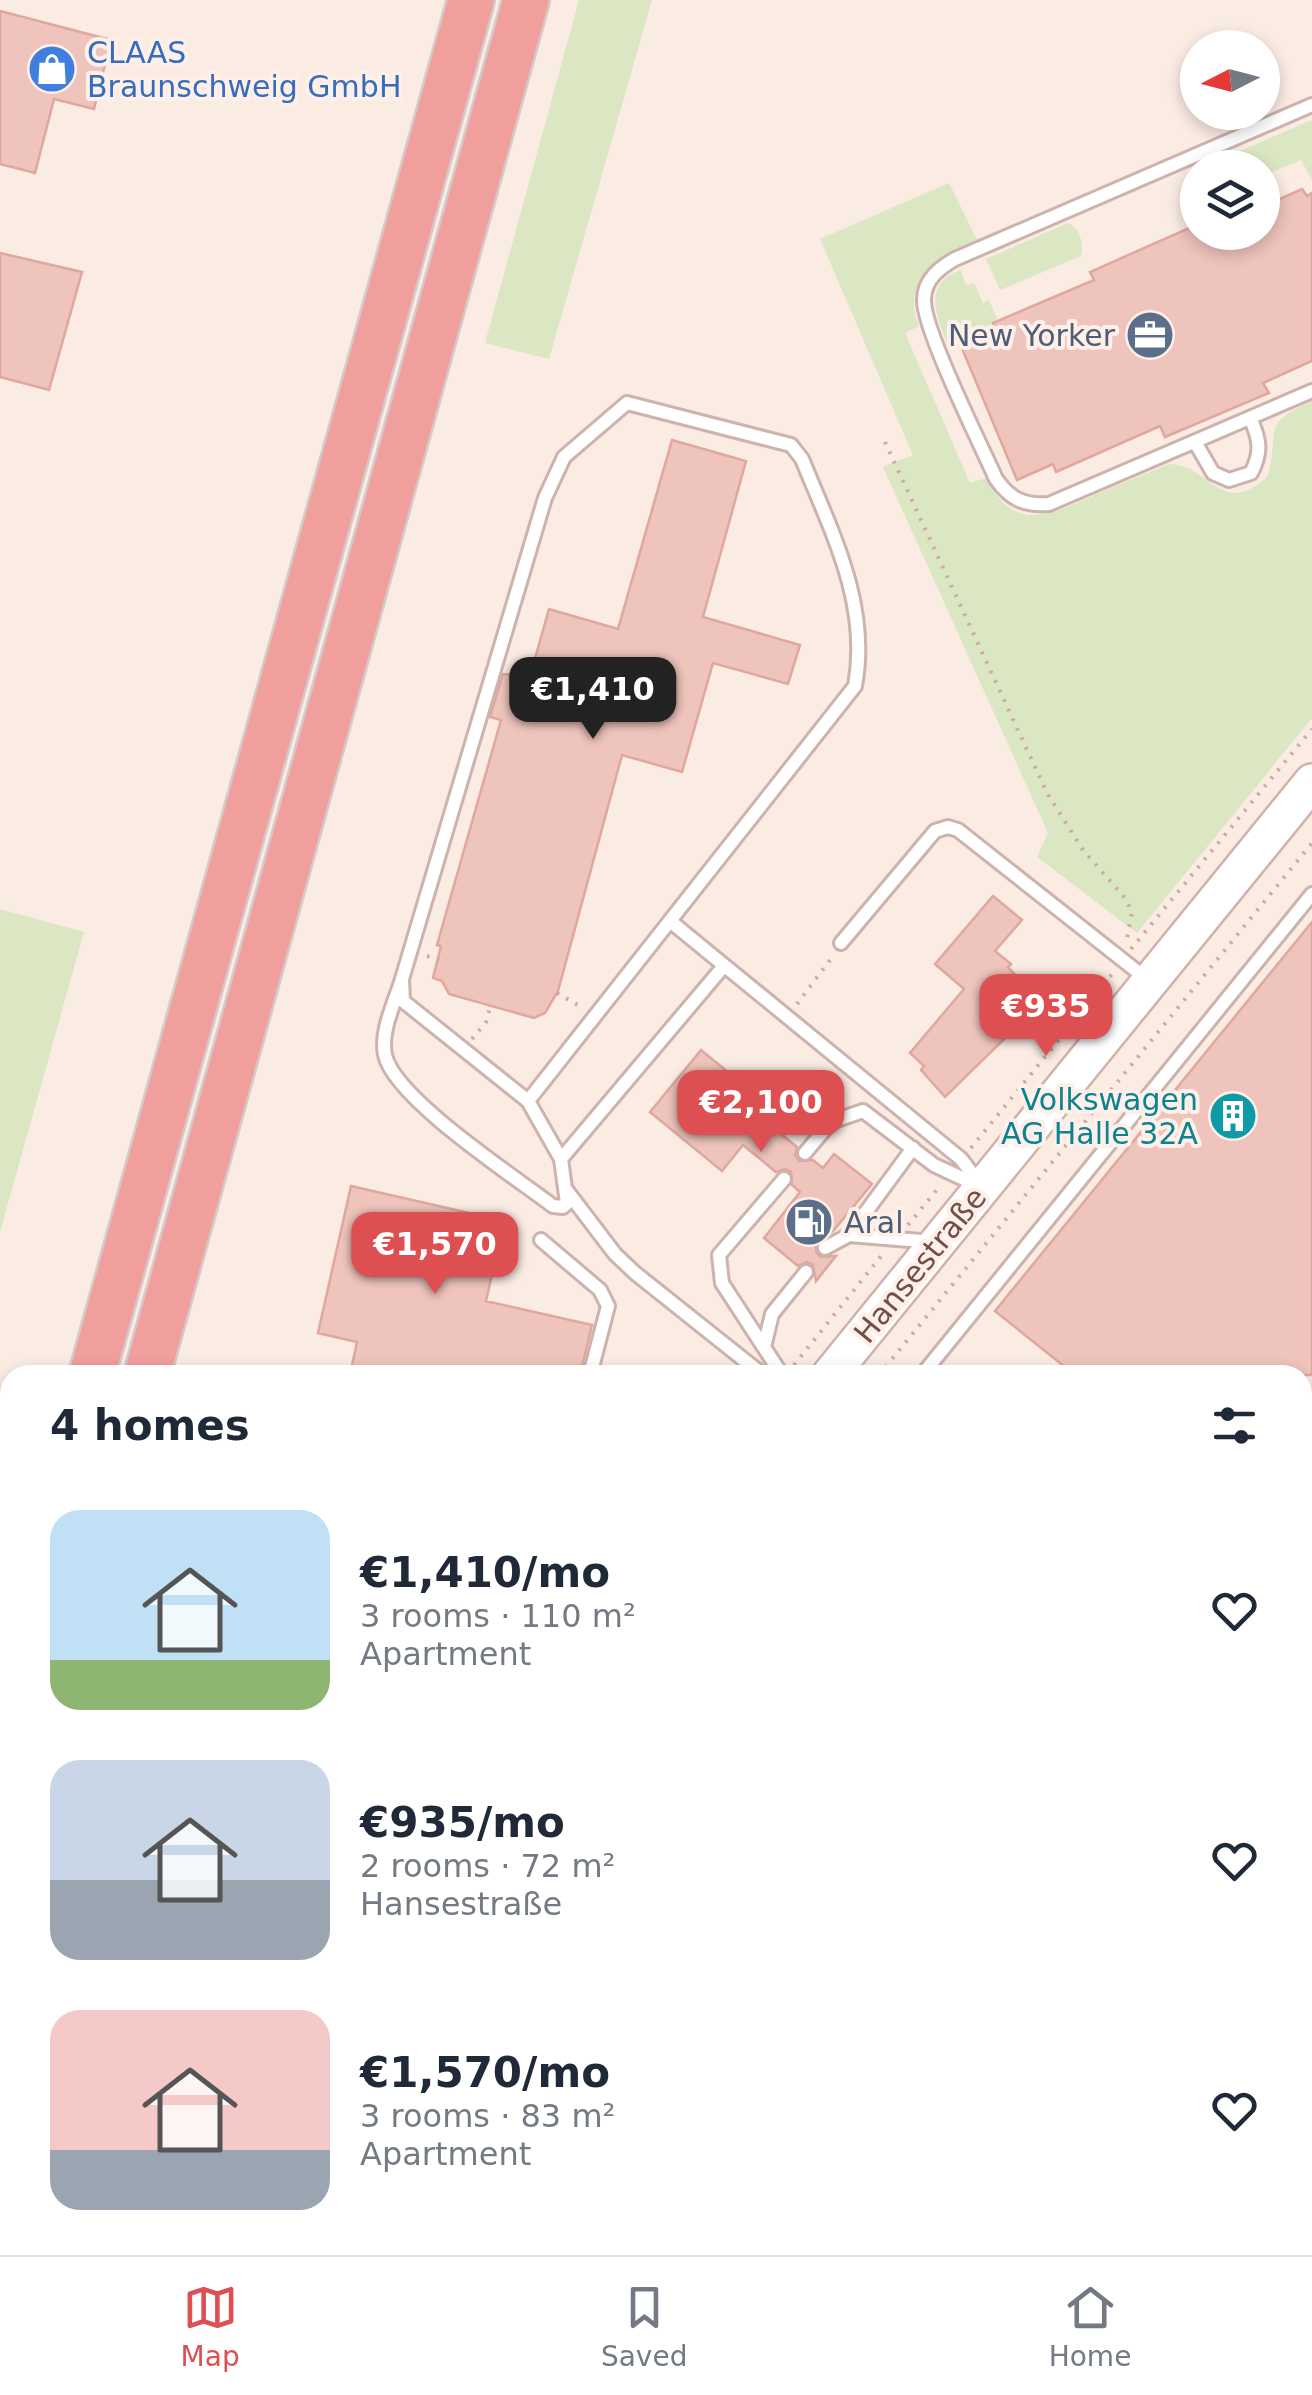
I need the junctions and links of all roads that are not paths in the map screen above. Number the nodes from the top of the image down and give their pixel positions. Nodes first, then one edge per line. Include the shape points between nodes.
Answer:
1 (471, 0) edge
2 (526, 0) edge
3 (1312, 105) edge
4 (1312, 391) edge
5 (1250, 418) junction
6 (1195, 442) junction
7 (1312, 782) edge
8 (1312, 894) edge
9 (670, 921) junction
10 (841, 943) road end
11 (723, 967) junction
12 (1137, 970) junction
13 (402, 979) junction
14 (528, 1101) junction
15 (912, 1148) junction
16 (805, 1154) dead end
17 (561, 1159) junction
18 (784, 1179) dead end
19 (966, 1181) junction
20 (567, 1191) junction
21 (849, 1235) junction
22 (541, 1240) dead end
23 (938, 1243) junction
24 (826, 1248) dead end
25 (806, 1272) dead end
26 (764, 1347) junction
27 (95, 1365) edge
28 (149, 1365) edge
29 (593, 1365) edge
30 (751, 1365) edge
31 (777, 1365) edge
32 (838, 1365) edge
33 (930, 1365) edge

1 - 27 highway
2 - 28 highway
3 - 6 lane via 955,259 925,290 925,314 988,461 1006,494 1018,501 1049,504
4 - 5 lane
5 - 6 lane
5 - 6 lane via 1260,456 1250,472 1229,480 1213,473
7 - 12 main road, Hansestraße
8 - 33 lane
9 - 11 lane
9 - 13 lane via 856,686 858,616 851,581 791,445 627,403 564,457 544,498
9 - 14 lane
10 - 12 lane via 935,832 948,827
11 - 17 lane
11 - 19 lane via 962,1160
12 - 19 main road, Hansestraße
13 - 14 lane via 403,1001
13 - 20 lane via 384,1034 394,1078 552,1206 563,1207
14 - 17 lane
15 - 16 lane via 863,1110 831,1122
15 - 19 lane
15 - 21 lane
17 - 20 lane
18 - 26 lane via 719,1255 722,1283
19 - 23 main road, Hansestraße
20 - 30 lane via 625,1264
21 - 23 lane
21 - 24 lane
22 - 29 lane via 600,1290 608,1306
23 - 32 main road, Hansestraße
25 - 26 lane via 772,1314
26 - 31 lane

